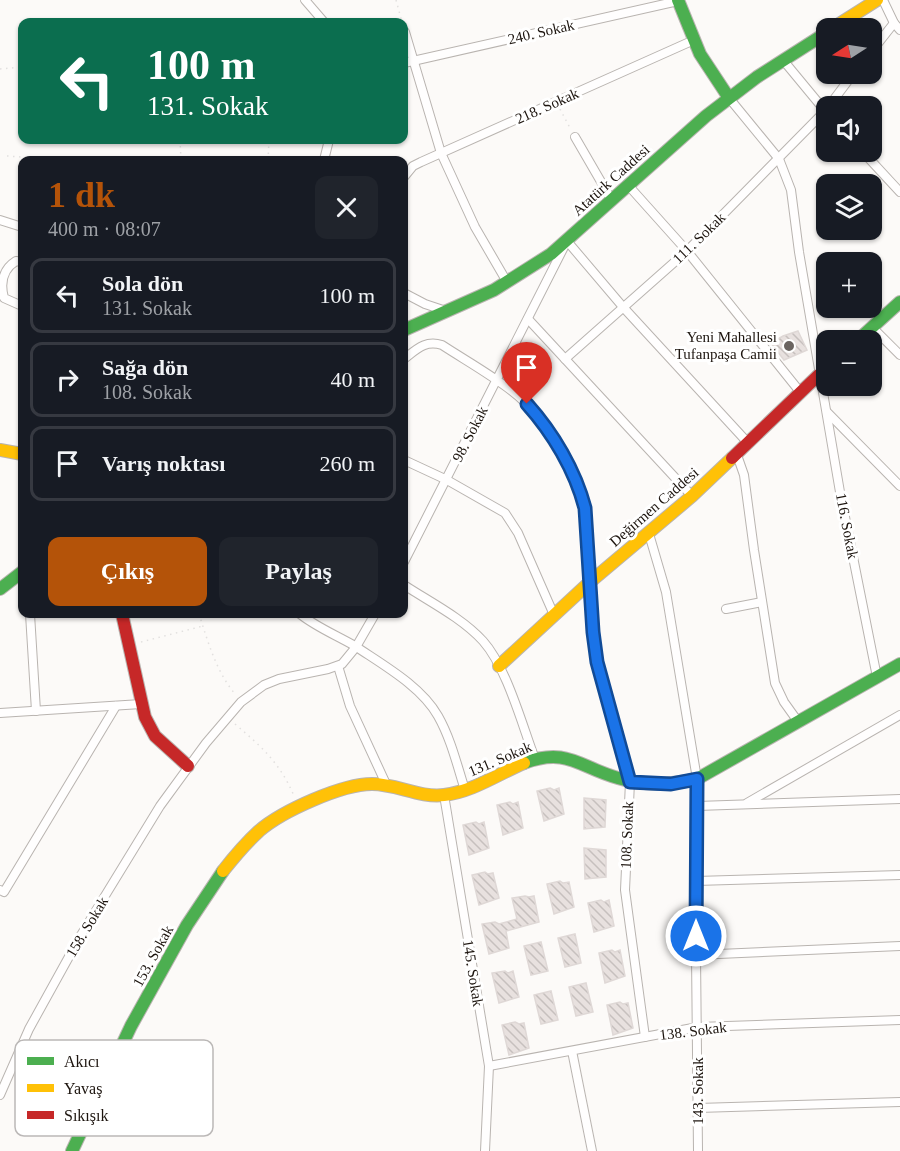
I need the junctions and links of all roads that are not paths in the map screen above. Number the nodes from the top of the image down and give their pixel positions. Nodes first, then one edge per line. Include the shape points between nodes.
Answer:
1 (305, 0) edge
2 (678, 0) edge
3 (877, 0) edge
4 (883, 0) edge
5 (321, 18) edge
6 (849, 18) edge
7 (897, 26) edge
8 (816, 39) edge
9 (694, 40) junction
10 (408, 41) edge
11 (882, 41) edge
12 (783, 60) junction
13 (414, 61) junction
14 (408, 62) edge
15 (729, 98) junction
16 (816, 99) edge
17 (816, 121) edge
18 (575, 137) road end
19 (441, 153) junction
20 (779, 159) junction
21 (872, 162) edge
22 (408, 172) edge
23 (627, 184) junction
24 (900, 192) edge
25 (611, 199) junction
26 (0, 219) edge
27 (18, 226) edge
28 (567, 241) junction
29 (687, 251) junction
30 (18, 262) edge
31 (507, 282) junction
32 (408, 295) edge
33 (900, 302) edge
34 (18, 304) edge
35 (623, 307) junction
36 (446, 311) junction
37 (528, 319) junction
38 (872, 327) junction
39 (408, 328) edge
40 (869, 330) edge
41 (816, 336) edge
42 (900, 355) edge
43 (408, 356) edge
44 (565, 359) junction
45 (816, 378) edge
46 (497, 382) junction
47 (801, 393) junction
48 (825, 396) edge
49 (826, 412) junction
50 (749, 444) junction
51 (0, 450) edge
52 (18, 453) edge
53 (737, 455) junction
54 (408, 462) edge
55 (447, 480) junction
56 (900, 486) edge
57 (692, 496) junction
58 (649, 534) junction
59 (408, 554) edge
60 (18, 575) edge
61 (590, 582) junction
62 (408, 588) edge
63 (0, 589) edge
64 (762, 602) junction
65 (726, 609) dead end
66 (554, 615) junction
67 (30, 618) edge
68 (123, 618) edge
69 (305, 618) edge
70 (373, 618) edge
71 (356, 647) junction
72 (900, 664) edge
73 (338, 666) junction
74 (499, 666) junction
75 (877, 678) junction
76 (141, 704) junction
77 (116, 706) junction
78 (36, 711) junction
79 (1, 715) edge
80 (900, 716) edge
81 (799, 723) junction
82 (535, 759) junction
83 (188, 766) junction
84 (697, 779) junction
85 (630, 782) junction
86 (386, 784) junction
87 (465, 789) junction
88 (444, 795) junction
89 (900, 799) edge
90 (744, 804) junction
91 (697, 806) junction
92 (299, 808) joint
93 (900, 875) edge
94 (696, 881) junction
95 (2, 891) edge
96 (900, 946) edge
97 (696, 955) junction
98 (900, 1020) edge
99 (698, 1027) junction
100 (645, 1037) junction
101 (24, 1040) edge
102 (123, 1040) edge
103 (572, 1051) junction
104 (15, 1061) edge
105 (489, 1066) junction
106 (0, 1095) edge
107 (900, 1102) edge
108 (698, 1108) junction
109 (79, 1136) edge
110 (72, 1151) edge
111 (485, 1151) edge
112 (592, 1151) edge
113 (698, 1151) edge

1 - 5 street
2 - 9 street
2 - 13 street, 240. Sokak
3 - 6 street
4 - 7 street
7 - 11 street
8 - 12 street, Atatürk Caddesi
9 - 15 street
9 - 19 street, 218. Sokak
10 - 13 street
12 - 15 street, Atatürk Caddesi
12 - 16 street
13 - 14 street, 240. Sokak
13 - 19 street
15 - 20 street, 116. Sokak
15 - 23 street, Atatürk Caddesi
17 - 20 street, 111. Sokak
18 - 25 street
19 - 22 street, 218. Sokak
19 - 31 street via 467,212
20 - 29 street, 111. Sokak
20 - 41 street, 116. Sokak via 791,190
21 - 24 street
23 - 25 street, Atatürk Caddesi
23 - 29 street
25 - 28 street, Atatürk Caddesi
26 - 27 street
28 - 31 street, Atatürk Caddesi
28 - 35 street
28 - 37 street, 98. Sokak
29 - 35 street, 111. Sokak
29 - 47 street
30 - 34 street via 9,265 2,276 2,295
31 - 36 street, Atatürk Caddesi
32 - 36 street
33 - 38 street
35 - 44 street, 111. Sokak
35 - 50 street
36 - 39 street, Atatürk Caddesi
37 - 44 street
37 - 46 street, 98. Sokak
38 - 40 street
38 - 42 street
43 - 46 street, 108. Sokak via 432,342
44 - 57 street
45 - 47 street, Değirmen Caddesi
46 - 55 street, 98. Sokak
46 - 61 street, 108. Sokak via 538,416 571,468 585,508
47 - 50 street, Değirmen Caddesi
48 - 49 street, 116. Sokak
49 - 56 street
49 - 75 street, 116. Sokak
50 - 53 street, Değirmen Caddesi
51 - 52 street
53 - 57 street, Değirmen Caddesi
53 - 64 street via 744,475
54 - 55 street
55 - 59 street, 98. Sokak
55 - 66 street via 505,513
57 - 58 street, Değirmen Caddesi
58 - 61 street, Değirmen Caddesi
58 - 84 street, 143. Sokak via 666,592
60 - 63 street
61 - 66 street, Değirmen Caddesi
61 - 85 street, 108. Sokak via 597,662
62 - 74 street via 470,629 489,648
64 - 65 street
64 - 81 street via 775,682
66 - 74 street, Değirmen Caddesi
67 - 78 street
68 - 76 street
69 - 71 street
70 - 71 street
71 - 73 street
71 - 87 street via 395,674 437,714
72 - 75 street, 131. Sokak
73 - 83 street via 264,685 241,702
73 - 86 street via 350,705
74 - 82 street
75 - 81 street, 131. Sokak
76 - 77 street
76 - 83 street via 154,736
77 - 78 street
77 - 95 street
78 - 79 street
80 - 90 street
81 - 84 street, 131. Sokak
82 - 85 street, 131. Sokak via 561,756
82 - 87 street, 131. Sokak
83 - 101 street, 158. Sokak via 81,935
84 - 85 street, 131. Sokak via 671,784
84 - 91 street, 143. Sokak
85 - 100 street, 108. Sokak via 625,890
86 - 88 street, 131. Sokak via 417,794
86 - 92 street, 131. Sokak via 354,786
87 - 88 street, 131. Sokak
88 - 105 street, 145. Sokak
89 - 90 street
90 - 91 street
91 - 94 street, 143. Sokak
92 - 102 street, 153. Sokak via 260,830 230,862 199,906
93 - 94 street
94 - 97 street, 143. Sokak
96 - 97 street
97 - 99 street, 143. Sokak
98 - 99 street, 138. Sokak
99 - 100 street, 138. Sokak
99 - 108 street, 143. Sokak
100 - 103 street, 138. Sokak
103 - 105 street, 138. Sokak
103 - 112 street
104 - 106 street, 158. Sokak
105 - 111 street, 145. Sokak
107 - 108 street
108 - 113 street, 143. Sokak
109 - 110 street, 153. Sokak

